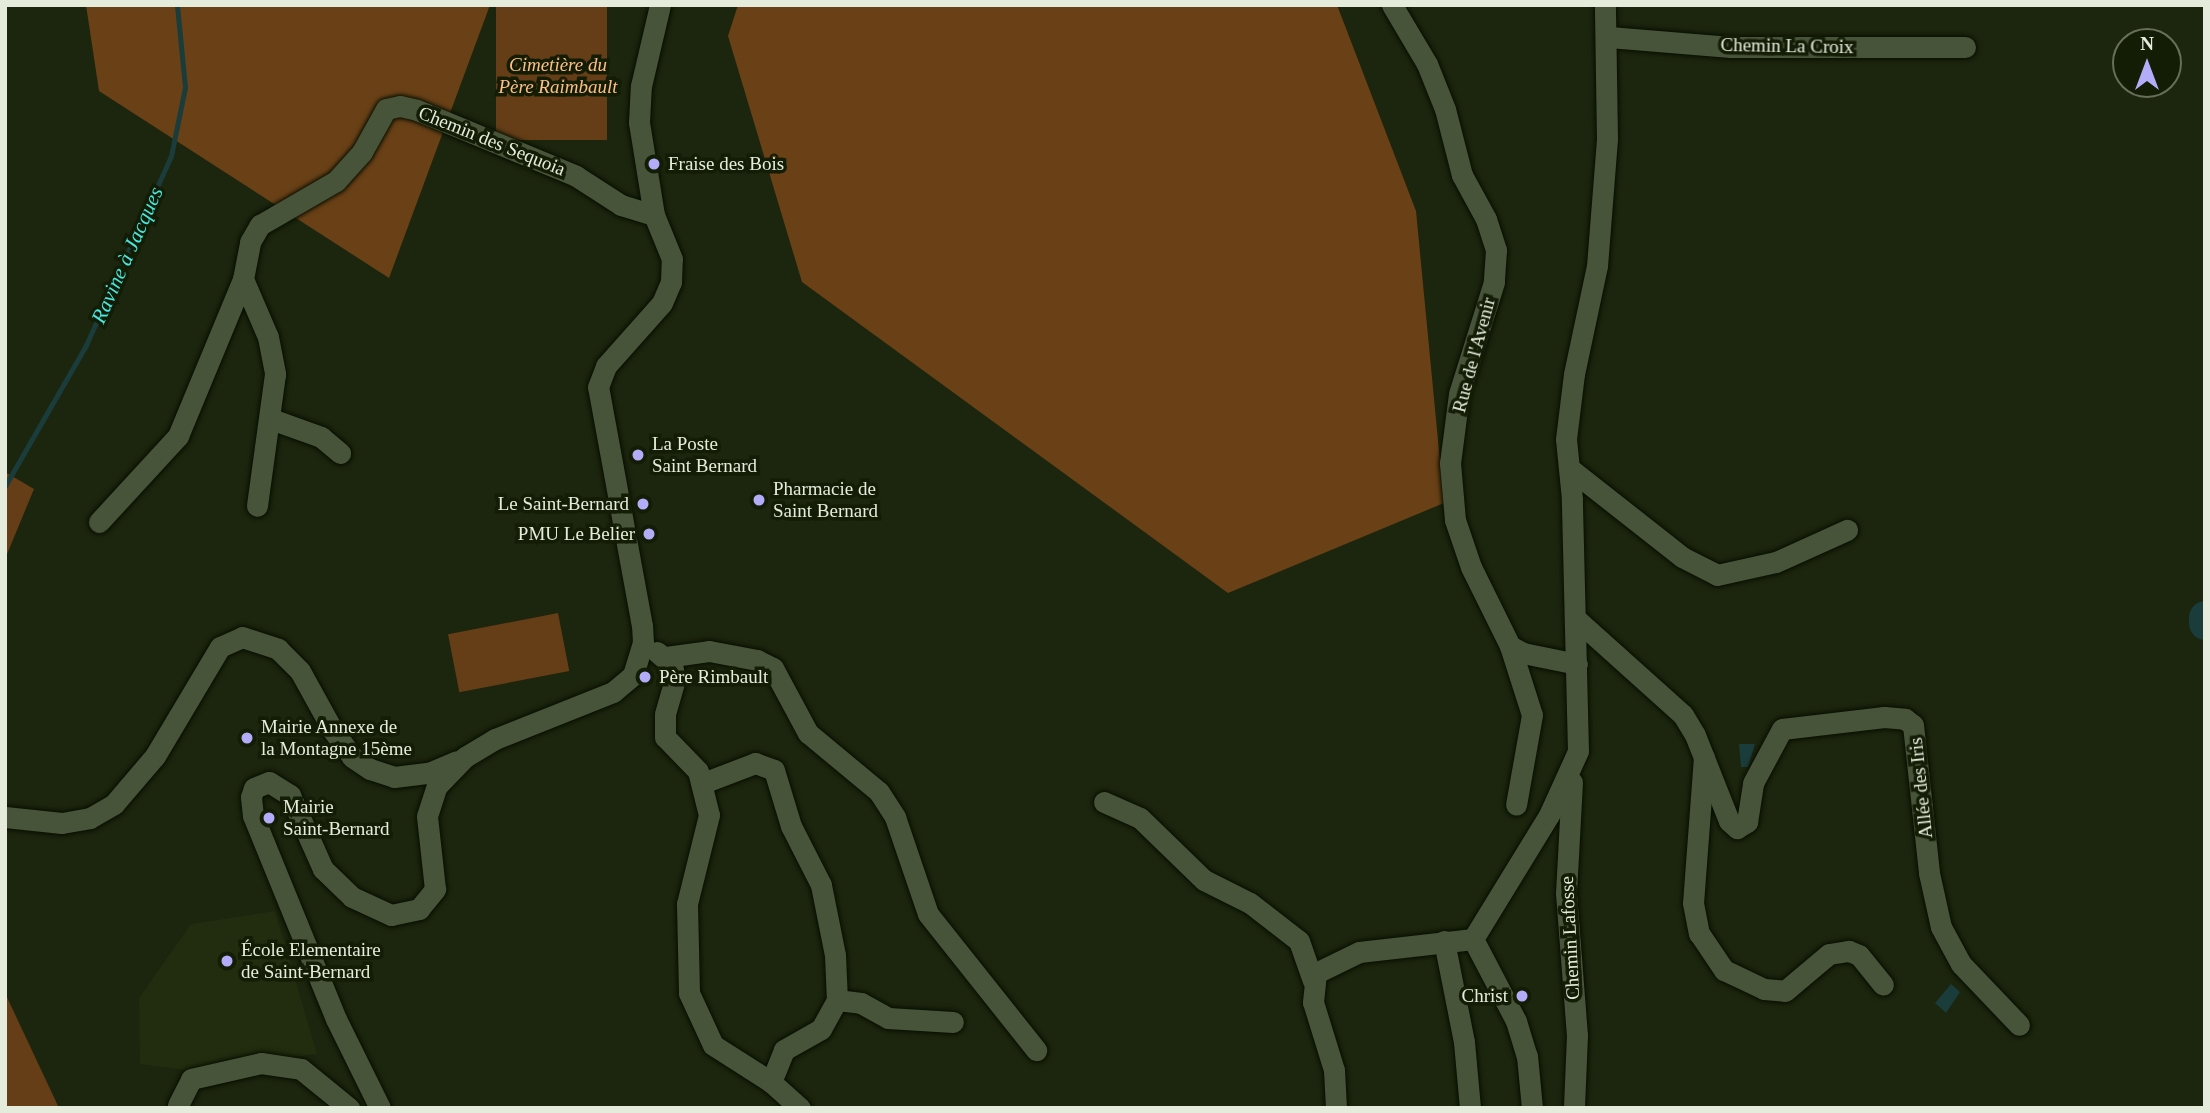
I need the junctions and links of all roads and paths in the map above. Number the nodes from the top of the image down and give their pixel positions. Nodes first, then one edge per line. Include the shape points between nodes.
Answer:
1 (660, 5) edge
2 (1392, 5) edge
3 (1605, 5) edge
4 (1609, 37) junction
5 (1965, 47) dead end
6 (654, 215) junction
7 (243, 279) junction
8 (271, 419) junction
9 (340, 453) dead end
10 (1569, 468) junction
11 (257, 506) dead end
12 (99, 523) dead end
13 (1847, 530) dead end
14 (1576, 618) junction
15 (643, 643) junction
16 (1510, 646) junction
17 (666, 657) junction
18 (1577, 663) junction
19 (1704, 755) junction
20 (465, 757) junction
21 (1573, 769) junction
22 (703, 783) junction
23 (1104, 802) dead end
24 (1516, 805) dead end
25 (5, 817) edge
26 (1473, 939) junction
27 (1444, 941) junction
28 (1313, 981) junction
29 (1883, 985) dead end
30 (837, 1000) junction
31 (953, 1022) dead end
32 (2019, 1025) dead end
33 (1036, 1050) dead end
34 (771, 1082) junction
35 (178, 1105) dead end
36 (349, 1108) edge
37 (380, 1108) edge
38 (800, 1108) edge
39 (1336, 1108) edge
40 (1470, 1108) edge
41 (1532, 1108) edge
42 (1574, 1108) edge

1 - 6 street via 641,86 639,122
2 - 16 street, Rue de l'Avenir via 1427,64 1445,109 1462,175 1486,219 1496,250 1494,282 1459,394 1450,463 1455,520 1471,567
3 - 4 street
4 - 5 street, Chemin La Croix via 1731,47
4 - 10 street via 1597,266 1574,374 1566,439
6 - 7 street, Chemin des Sequoia via 621,205 576,176 524,158 453,124 408,107 393,107 379,116 362,152 336,181 260,225 250,242
6 - 15 street via 672,259 671,282 662,303 606,366 598,387
7 - 8 street via 270,349 275,374
7 - 12 street, Chemin des Sequoia via 178,436
8 - 9 street via 321,437
8 - 11 street
10 - 13 street via 1682,557 1717,575 1776,562
10 - 14 street
14 - 18 street
14 - 19 street, Allée des Iris via 1683,715
15 - 17 street
15 - 20 street via 637,667 625,684 531,722
16 - 18 street
16 - 24 street, Rue de l'Avenir via 1532,715
17 - 22 street via 675,680 665,714 665,737 698,771
17 - 33 street via 709,652 774,668 808,733 878,792 895,817 928,914
18 - 21 street via 1580,732
19 - 29 street via 1693,903 1699,933 1724,970 1764,989 1785,991 1829,954 1849,951 1859,956
19 - 32 street, Allée des Iris via 1729,821 1737,828 1747,822 1753,783 1782,729 1884,717 1913,724 1929,873 1941,927 1961,964
20 - 25 street via 429,773 394,776 370,769 352,757 300,671 278,649 242,637 220,647 155,756 114,804 90,818 62,823
20 - 37 street via 437,786 427,816 432,898 403,914 391,915 335,884 323,869 289,795 279,785 261,784 251,797 253,816 336,1018
21 - 26 street
21 - 42 street, Chemin Lafosse via 1566,893 1577,1035
22 - 30 street via 755,763 774,770 791,827 821,885 836,965
22 - 34 street via 709,815 687,904 689,993 713,1045
23 - 28 street via 1140,818 1204,880 1250,903 1300,941
26 - 27 street
26 - 41 street via 1516,1021 1527,1056
27 - 28 street via 1359,952 1324,967
27 - 40 street via 1464,1042
28 - 39 street via 1313,1002 1334,1070
30 - 31 street via 861,1003 888,1018
30 - 34 street via 821,1029 784,1050
34 - 38 street
35 - 36 street via 191,1079 261,1063 301,1069

